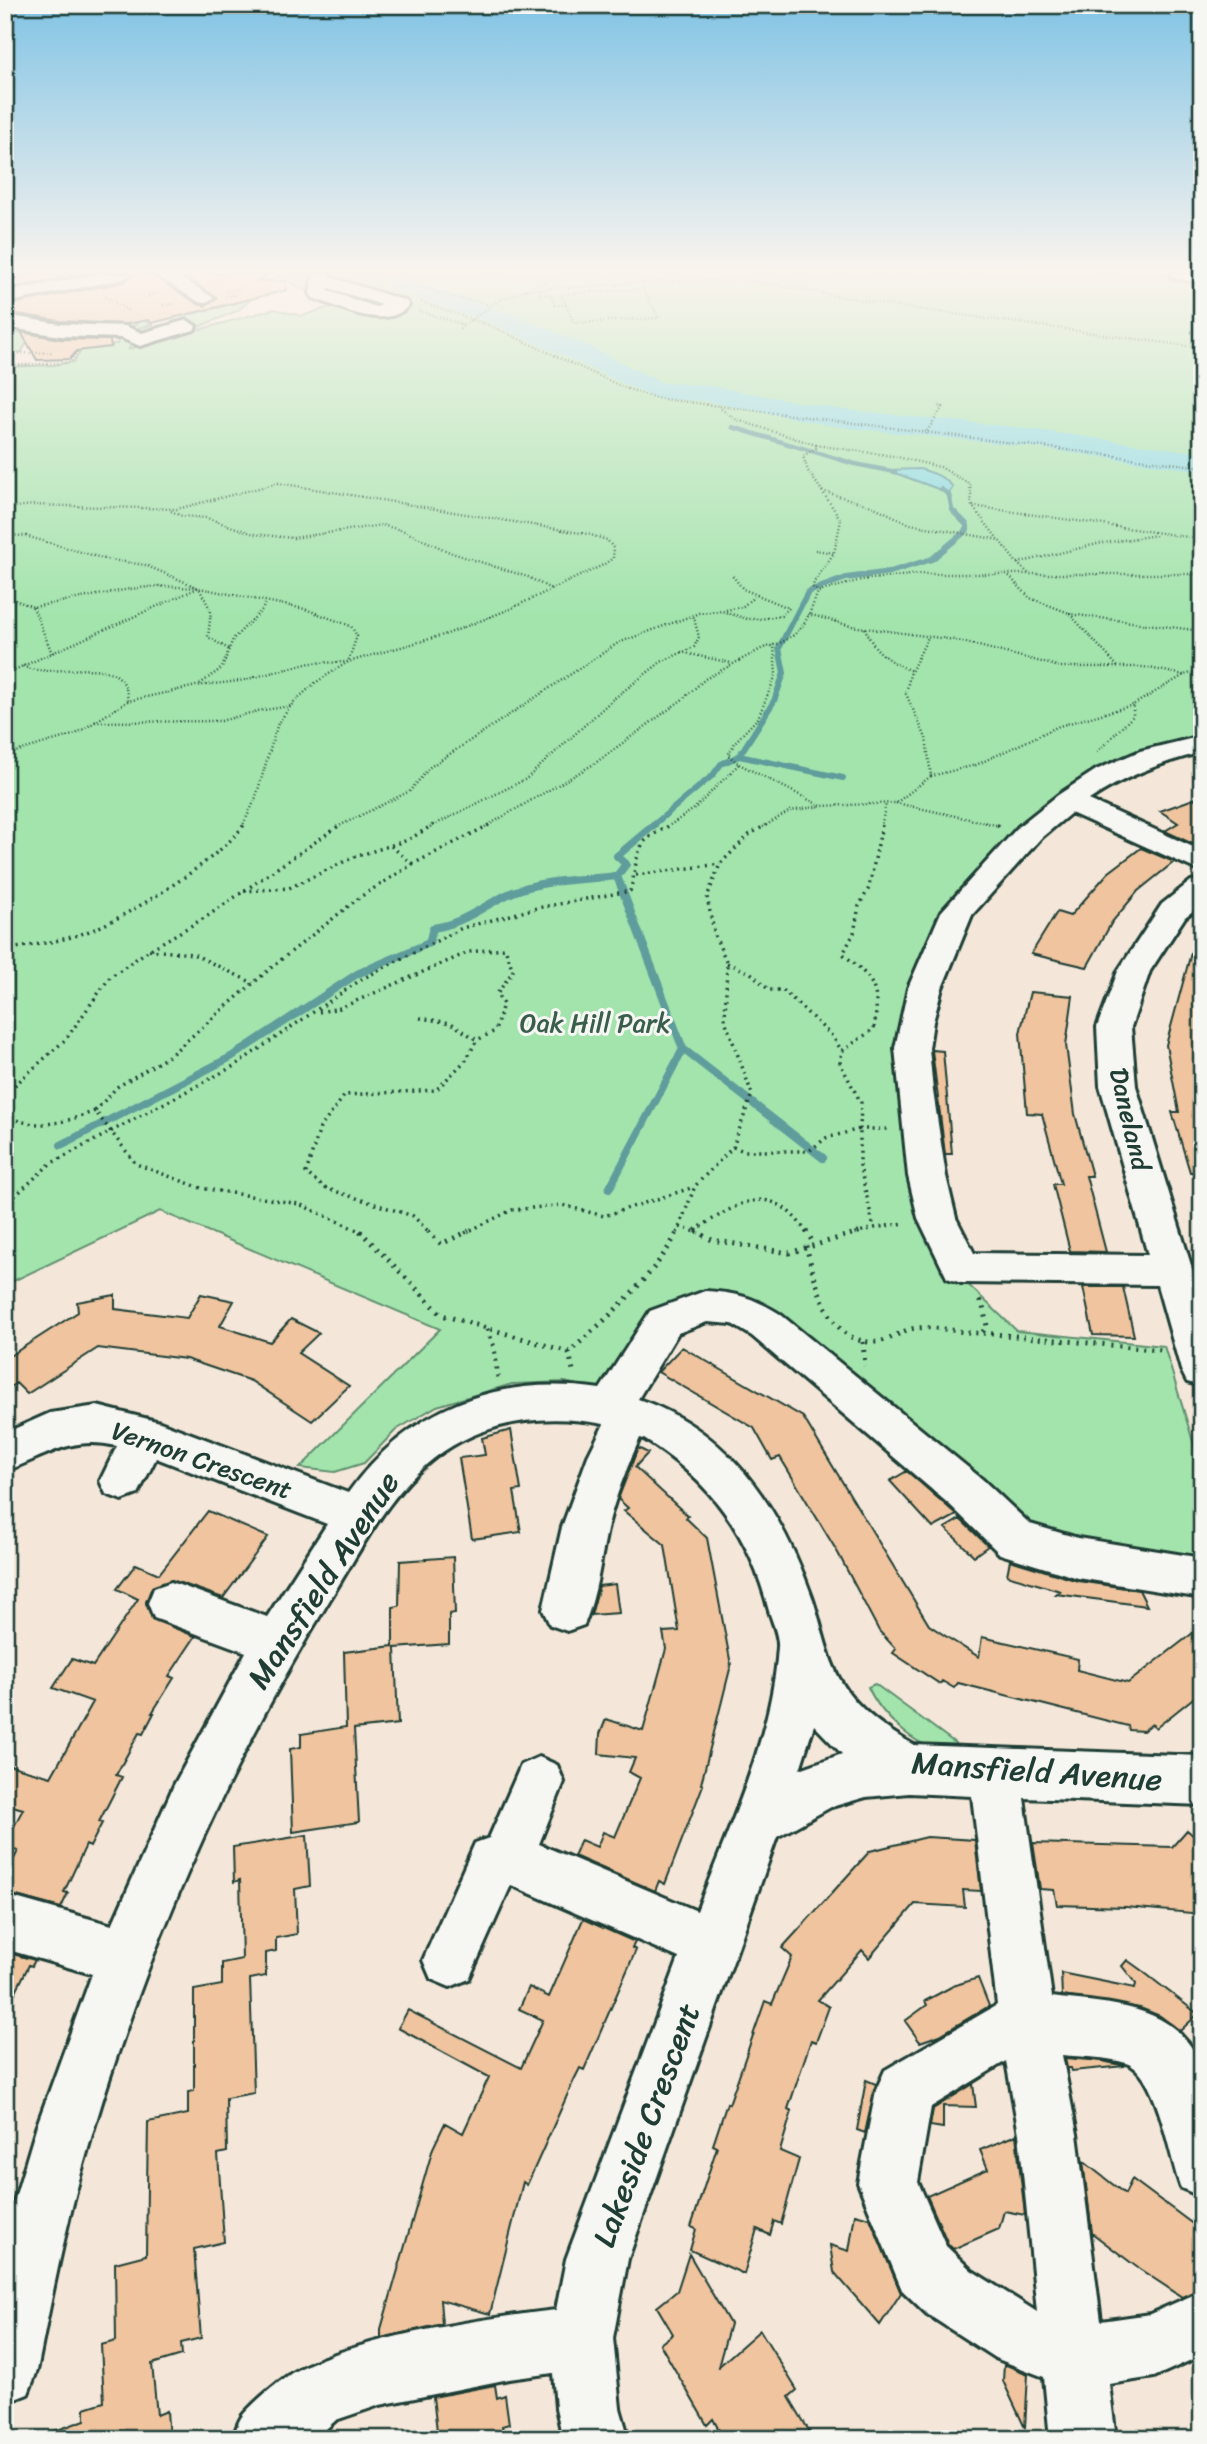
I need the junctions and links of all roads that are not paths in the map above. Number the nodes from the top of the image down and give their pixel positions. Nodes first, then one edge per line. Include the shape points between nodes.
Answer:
1 (1202, 744) edge
2 (1075, 796) junction
3 (1202, 863) edge
4 (1202, 888) edge
5 (1171, 1270) junction
6 (1199, 1362) edge
7 (620, 1411) junction
8 (145, 1435) junction
9 (5, 1453) edge
10 (122, 1481) dead end
11 (358, 1516) junction
12 (1202, 1578) edge
13 (171, 1603) dead end
14 (567, 1610) dead end
15 (276, 1642) junction
16 (801, 1650) junction
17 (909, 1769) junction
18 (995, 1773) junction
19 (1202, 1781) edge
20 (539, 1782) dead end
21 (758, 1819) junction
22 (507, 1857) junction
23 (5, 1922) edge
24 (713, 1945) junction
25 (125, 1956) junction
26 (450, 1960) dead end
27 (1027, 2022) junction
28 (1202, 2167) edge
29 (1202, 2322) edge
30 (581, 2338) junction
31 (1073, 2341) junction
32 (5, 2371) edge
33 (265, 2439) edge
34 (596, 2439) edge
35 (1083, 2439) edge

1 - 2 street via 1150,757
2 - 3 street
2 - 5 street via 1030,832 957,912 925,988 912,1048 920,1130 937,1218 961,1268
4 - 5 street, Daneland via 1173,911 1134,971 1114,1027 1118,1086
5 - 6 street, Daneland
7 - 11 street, Mansfield Avenue via 580,1402 544,1401 466,1419 429,1438 396,1466
7 - 12 street via 664,1322 705,1306 740,1309 766,1325 901,1437 1016,1540 1078,1558
7 - 14 street via 585,1527
7 - 16 street, Mansfield Avenue via 679,1439 742,1497 771,1545
8 - 9 street, Vernon Crescent via 97,1424 50,1431
8 - 10 street
8 - 11 street, Vernon Crescent
11 - 15 street, Mansfield Avenue
13 - 15 street
15 - 25 street, Mansfield Avenue via 196,1793
16 - 17 street, Mansfield Avenue via 825,1700 845,1725 871,1748
16 - 21 street, Lakeside Crescent via 785,1742
17 - 18 street, Mansfield Avenue
17 - 21 street via 874,1770 818,1784
18 - 19 street, Mansfield Avenue
18 - 27 street
20 - 22 street
21 - 24 street, Lakeside Crescent
22 - 24 street
22 - 26 street via 494,1862
23 - 25 street
24 - 30 street, Lakeside Crescent via 597,2259
25 - 32 street, Mansfield Avenue via 39,2217
27 - 28 street via 1134,2036 1159,2050 1176,2074
27 - 31 street via 1048,2134
27 - 31 street via 1002,2031 905,2090 888,2183 923,2268 949,2292 1017,2336
29 - 31 street via 1154,2346
30 - 33 street via 380,2373 317,2394
30 - 34 street, Lakeside Crescent
31 - 35 street

